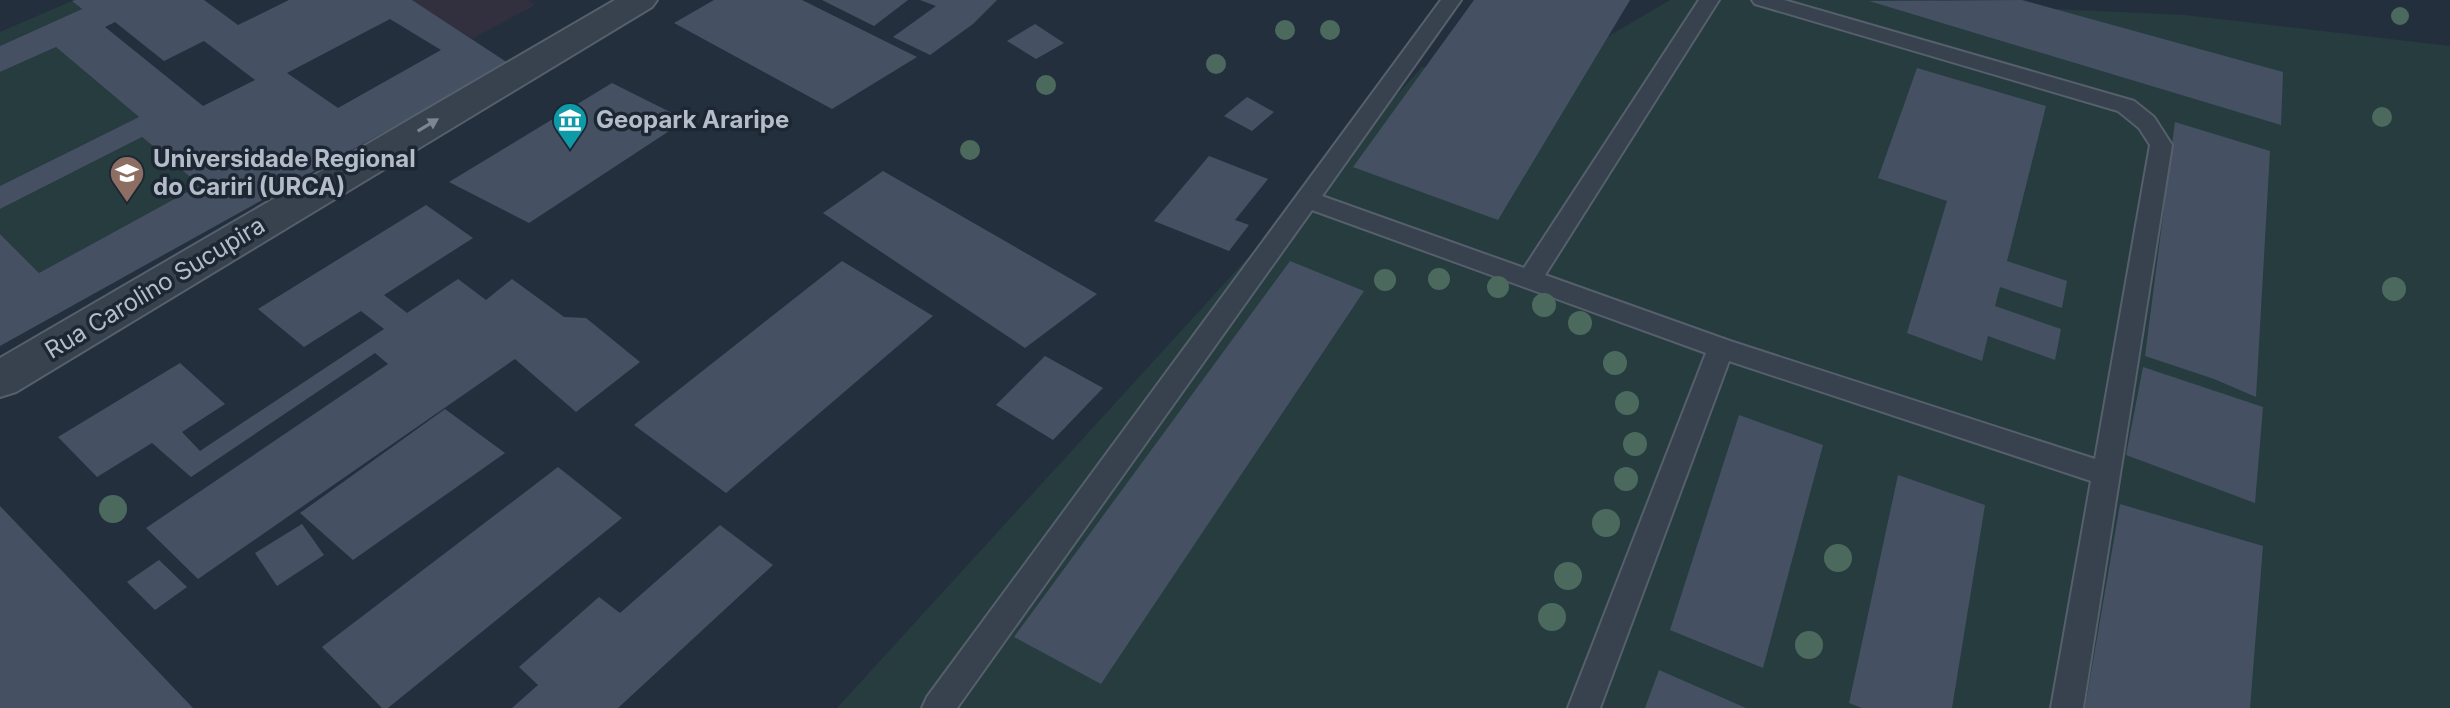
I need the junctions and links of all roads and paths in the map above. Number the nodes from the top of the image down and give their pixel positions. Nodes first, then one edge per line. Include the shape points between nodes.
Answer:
1 (640, 0) edge
2 (1451, 0) edge
3 (1709, 0) edge
4 (1762, 0) edge
5 (1307, 199) junction
6 (1530, 279) junction
7 (1721, 348) junction
8 (0, 380) edge
9 (2106, 474) junction
10 (938, 708) edge
11 (1584, 708) edge
12 (2067, 708) edge

8 -> 1 street, Rua Carolino Sucupira
2 - 5 lane
3 - 6 lane
4 - 9 lane via 2099,96 2138,113 2155,133 2161,145
5 - 6 lane
5 - 10 lane
6 - 7 lane
7 - 9 lane
7 - 11 lane
9 - 12 lane

